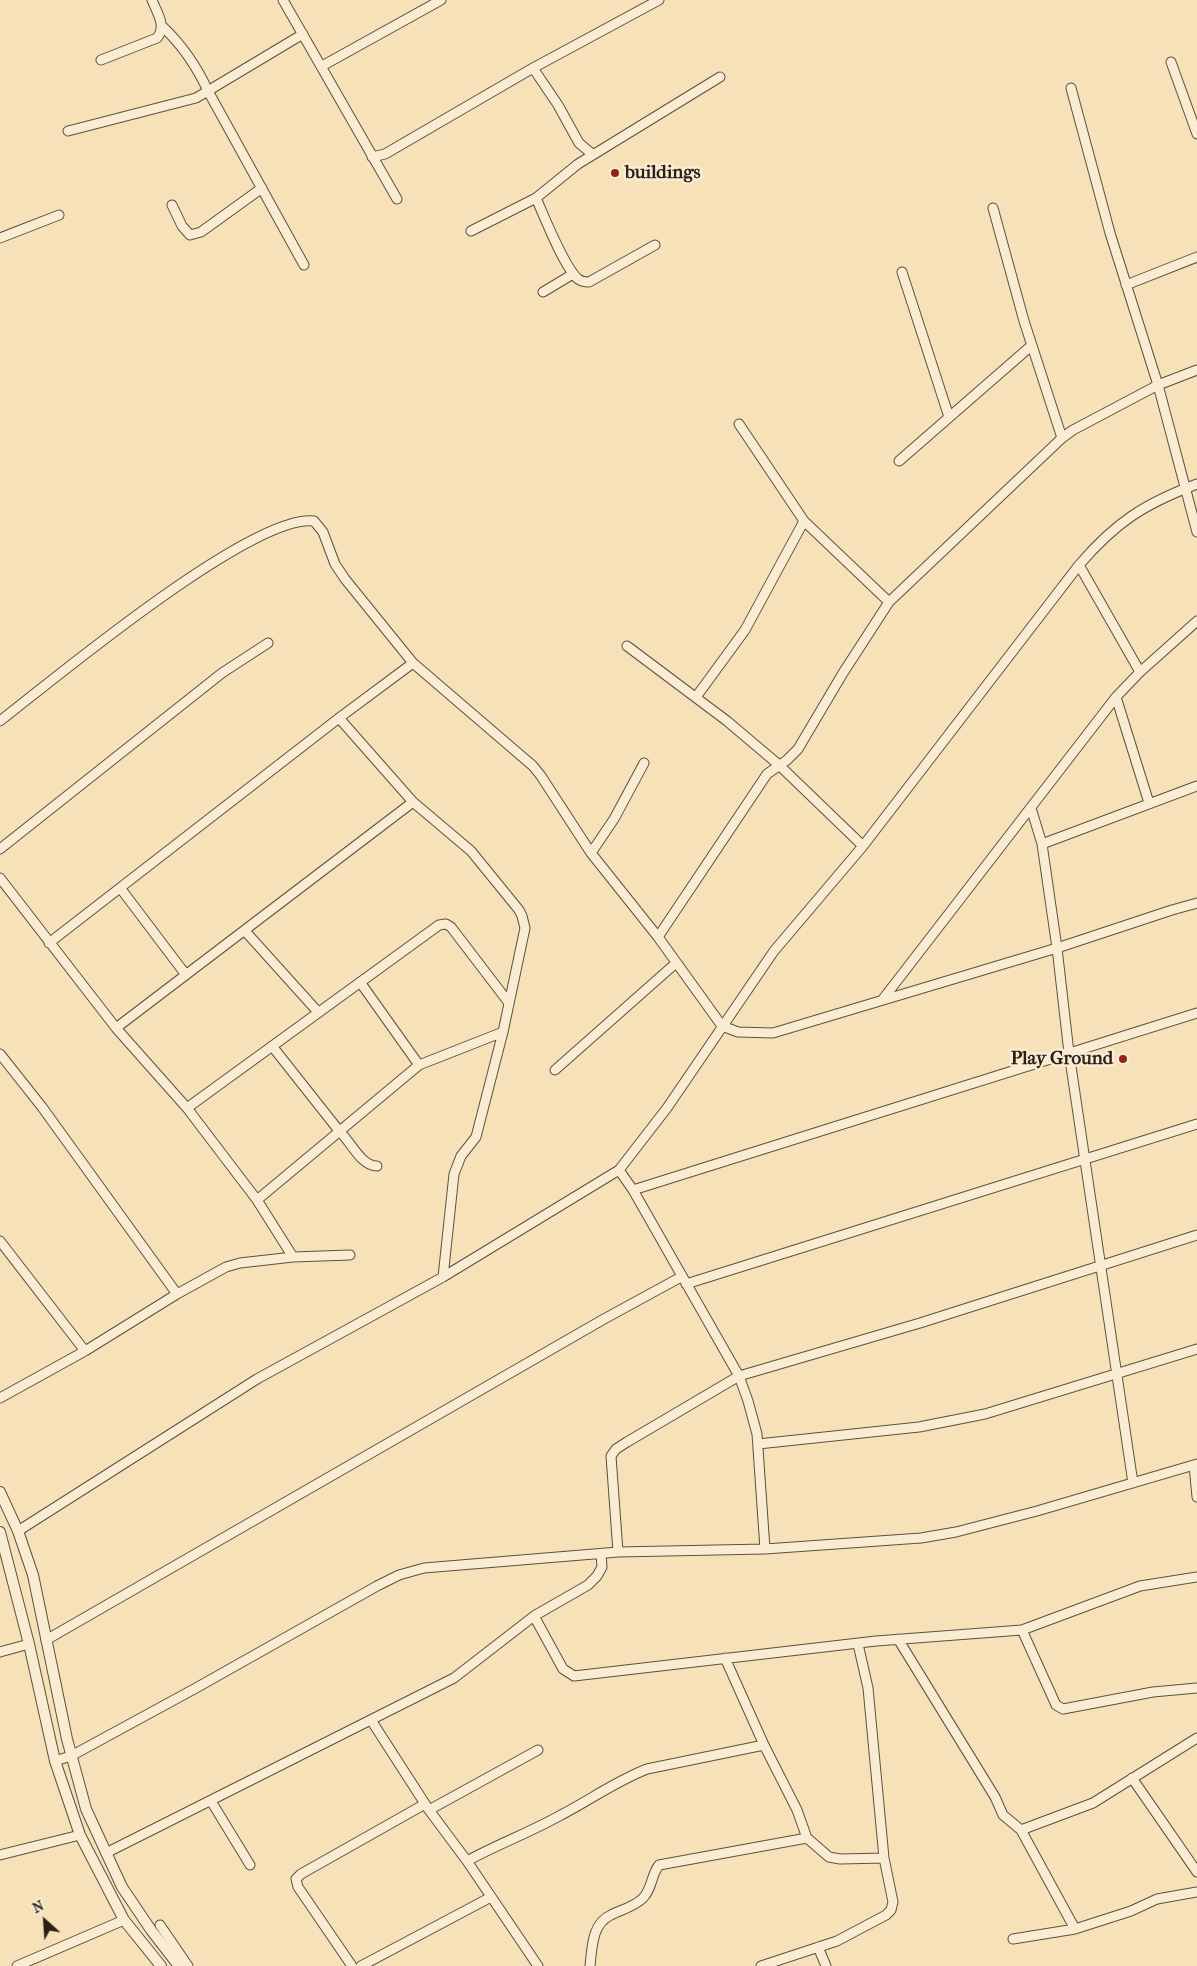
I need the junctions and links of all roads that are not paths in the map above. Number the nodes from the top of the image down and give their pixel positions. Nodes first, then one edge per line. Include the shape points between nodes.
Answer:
1 (152, 0) edge
2 (282, 0) edge
3 (441, 0) edge
4 (660, 0) edge
5 (163, 27) junction
6 (303, 34) junction
7 (101, 60) dead end
8 (1171, 62) dead end
9 (322, 66) junction
10 (533, 68) junction
11 (720, 77) dead end
12 (1071, 88) dead end
13 (208, 91) junction
14 (68, 131) dead end
15 (1197, 134) edge
16 (579, 143) junction
17 (592, 154) junction
18 (372, 157) junction
19 (578, 164) junction
20 (262, 188) junction
21 (536, 198) junction
22 (397, 199) dead end
23 (172, 205) dead end
24 (993, 208) dead end
25 (59, 215) dead end
26 (471, 232) dead end
27 (0, 238) edge
28 (655, 245) dead end
29 (1197, 257) edge
30 (304, 265) dead end
31 (902, 272) dead end
32 (573, 274) junction
33 (1126, 285) junction
34 (543, 292) dead end
35 (1031, 346) junction
36 (1197, 370) edge
37 (1158, 385) junction
38 (949, 417) junction
39 (739, 424) dead end
40 (1062, 438) junction
41 (898, 461) dead end
42 (1197, 484) edge
43 (1185, 488) junction
44 (804, 521) junction
45 (1197, 532) edge
46 (1079, 565) junction
47 (889, 602) junction
48 (1197, 621) edge
49 (268, 643) dead end
50 (627, 646) dead end
51 (413, 663) junction
52 (1140, 672) junction
53 (696, 697) junction
54 (1116, 697) junction
55 (339, 718) junction
56 (0, 721) edge
57 (644, 763) dead end
58 (779, 765) junction
59 (1197, 786) edge
60 (413, 802) junction
61 (1149, 803) junction
62 (1031, 808) junction
63 (1042, 844) junction
64 (864, 846) junction
65 (0, 849) edge
66 (591, 853) junction
67 (0, 878) edge
68 (121, 889) junction
69 (1197, 904) edge
70 (245, 931) junction
71 (658, 937) junction
72 (49, 943) junction
73 (1057, 948) junction
74 (676, 963) junction
75 (186, 975) junction
76 (360, 982) junction
77 (883, 999) junction
78 (509, 1003) junction
79 (318, 1012) junction
80 (1197, 1014) edge
81 (722, 1026) junction
82 (116, 1028) junction
83 (503, 1032) junction
84 (272, 1046) junction
85 (1069, 1053) junction
86 (0, 1054) edge
87 (419, 1065) junction
88 (555, 1070) dead end
89 (187, 1108) junction
90 (1197, 1124) edge
91 (340, 1132) junction
92 (1084, 1159) junction
93 (377, 1166) dead end
94 (620, 1170) junction
95 (633, 1190) junction
96 (257, 1200) junction
97 (1197, 1235) edge
98 (0, 1241) edge
99 (350, 1255) dead end
100 (293, 1257) junction
101 (1100, 1266) junction
102 (443, 1277) junction
103 (684, 1280) junction
104 (177, 1294) junction
105 (1197, 1348) edge
106 (85, 1351) junction
107 (1117, 1373) junction
108 (738, 1376) junction
109 (0, 1398) edge
110 (758, 1444) junction
111 (1196, 1465) edge
112 (1132, 1482) junction
113 (0, 1492) edge
114 (1197, 1497) edge
115 (18, 1531) junction
116 (1, 1537) edge
117 (765, 1549) junction
118 (618, 1552) junction
119 (601, 1554) junction
120 (1197, 1576) edge
121 (534, 1616) junction
122 (1022, 1630) junction
123 (898, 1639) junction
124 (46, 1640) junction
125 (30, 1644) junction
126 (858, 1644) junction
127 (0, 1652) edge
128 (725, 1658) junction
129 (1197, 1688) edge
130 (371, 1720) junction
131 (1197, 1738) edge
132 (764, 1745) junction
133 (538, 1750) dead end
134 (71, 1756) junction
135 (55, 1761) junction
136 (1132, 1778) junction
137 (211, 1801) junction
138 (427, 1807) junction
139 (1021, 1830) junction
140 (80, 1835) junction
141 (807, 1838) junction
142 (106, 1853) junction
143 (0, 1855) edge
144 (884, 1858) junction
145 (467, 1861) junction
146 (250, 1865) dead end
147 (1197, 1872) edge
148 (1197, 1892) edge
149 (491, 1897) junction
150 (124, 1920) junction
151 (160, 1925) dead end
152 (1076, 1929) junction
153 (1013, 1939) dead end
154 (818, 1947) junction
155 (17, 1966) edge
156 (161, 1966) edge
157 (179, 1966) edge
158 (188, 1966) edge
159 (352, 1966) edge
160 (361, 1966) edge
161 (538, 1966) edge
162 (590, 1966) edge
163 (762, 1966) edge
164 (826, 1966) edge

1 - 5 street
2 - 6 street
3 - 9 street
4 - 10 street
5 - 7 street via 157,38
5 - 13 street via 200,72
6 - 9 street
6 - 13 street
8 - 15 street
9 - 18 street
10 - 16 street
10 - 18 street via 385,154
11 - 17 street
12 - 33 street
13 - 14 street via 196,98
13 - 20 street
16 - 17 street
16 - 19 street
17 - 19 street
18 - 22 street
19 - 21 street
20 - 23 street via 201,232 190,235
20 - 30 street
21 - 26 street
21 - 32 street
24 - 35 street
25 - 27 street
28 - 32 street via 589,282 580,281
29 - 33 street
31 - 38 street
32 - 34 street
33 - 37 street
35 - 38 street
35 - 40 street
36 - 37 street
37 - 40 street
37 - 43 street
38 - 41 street
39 - 44 street
40 - 47 street
42 - 43 street
43 - 45 street
43 - 46 street via 1152,502 1118,525
44 - 47 street
44 - 53 street via 745,630
46 - 52 street
46 - 64 street
47 - 58 street via 798,748
48 - 52 street
49 - 65 street via 222,673
50 - 53 street
51 - 55 street
51 - 56 street via 335,564 319,526 306,520 237,547 130,620
51 - 66 street via 532,766
52 - 54 street
53 - 58 street
54 - 61 street
54 - 62 street
55 - 60 street
55 - 68 street
57 - 66 street via 614,819
58 - 64 street
58 - 71 street via 767,774
59 - 61 street
60 - 70 street
60 - 78 street via 471,851 522,916 525,928
61 - 63 street
62 - 63 street
62 - 77 street
63 - 73 street
64 - 81 street via 774,951
66 - 71 street
67 - 72 street
68 - 72 street
68 - 75 street
69 - 73 street
70 - 75 street
70 - 79 street
71 - 74 street
72 - 82 street
73 - 77 street
73 - 85 street
74 - 81 street
74 - 88 street
75 - 82 street
76 - 78 street via 446,924
76 - 79 street
76 - 87 street
77 - 81 street via 773,1033 738,1032
78 - 83 street
79 - 84 street
80 - 85 street
81 - 94 street via 667,1108
82 - 89 street
83 - 87 street
83 - 102 street via 476,1137 461,1156 454,1174
84 - 89 street
84 - 91 street
85 - 92 street
85 - 95 street
86 - 104 street
87 - 91 street
89 - 96 street
90 - 92 street
91 - 93 street via 361,1159
91 - 96 street
92 - 101 street
92 - 103 street
94 - 95 street
94 - 102 street
95 - 103 street
96 - 100 street
97 - 101 street
98 - 106 street
99 - 100 street
100 - 104 street via 226,1267
101 - 107 street
101 - 108 street
102 - 115 street via 257,1379
103 - 108 street
103 - 124 street via 604,1318
104 - 106 street
105 - 107 street
106 - 109 street
107 - 110 street via 985,1414 950,1421
107 - 112 street
108 - 110 street via 748,1401
108 - 118 street via 627,1442 611,1456
110 - 117 street
111 - 112 street
111 - 114 street
112 - 117 street via 956,1532 921,1538
113 - 115 street
115 - 124 street via 33,1575
116 - 125 street
117 - 118 street
118 - 119 street
119 - 121 street via 602,1567 588,1585
119 - 134 street via 424,1568 399,1575
120 - 122 street via 1140,1586
121 - 128 street via 563,1669 574,1676
121 - 130 street via 454,1678
122 - 123 street
122 - 129 street via 1059,1708
123 - 126 street
123 - 139 street via 1003,1815
124 - 134 street
125 - 127 street
125 - 135 street
126 - 128 street
126 - 144 street via 868,1688
128 - 132 street
130 - 137 street
130 - 138 street
131 - 136 street
132 - 141 street via 797,1810
132 - 145 street via 638,1772 561,1816
133 - 138 street
134 - 135 street
134 - 142 street via 86,1809
135 - 140 street
136 - 139 street via 1085,1807
136 - 147 street
137 - 142 street
137 - 146 street
138 - 145 street
138 - 159 street via 301,1874 296,1880
139 - 152 street
140 - 143 street
140 - 150 street
141 - 144 street via 829,1857
141 - 162 street via 659,1865 642,1899 602,1920 597,1926
142 - 157 street via 122,1887
144 - 154 street via 893,1902 891,1910 837,1941
145 - 149 street
148 - 152 street via 1157,1899
149 - 160 street
149 - 161 street
150 - 155 street
150 - 156 street
151 - 158 street
152 - 153 street
154 - 163 street
154 - 164 street

